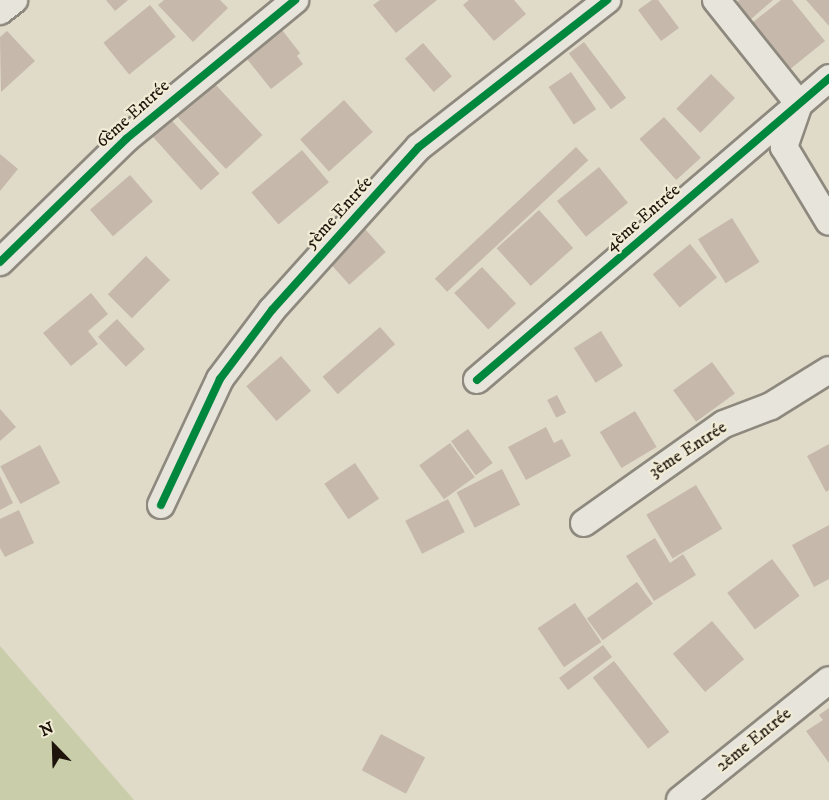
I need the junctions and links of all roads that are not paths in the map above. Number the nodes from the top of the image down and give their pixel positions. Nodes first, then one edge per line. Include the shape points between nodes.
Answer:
1 (15, 0) edge
2 (295, 0) edge
3 (607, 0) edge
4 (716, 0) edge
5 (0, 11) edge
6 (829, 78) edge
7 (799, 104) junction
8 (829, 222) edge
9 (0, 262) edge
10 (829, 370) edge
11 (477, 380) dead end
12 (162, 505) dead end
13 (584, 523) dead end
14 (829, 680) edge
15 (680, 800) edge

1 - 5 street
2 - 9 street, 6ème Entrée via 134,132
3 - 12 street, 5ème Entrée via 418,147 272,310 220,379
4 - 7 street
6 - 7 street, 4ème Entrée
7 - 8 street via 784,147
7 - 11 street, 4ème Entrée
10 - 13 street, 3ème Entrée via 771,406 724,424
14 - 15 street, 2ème Entrée

